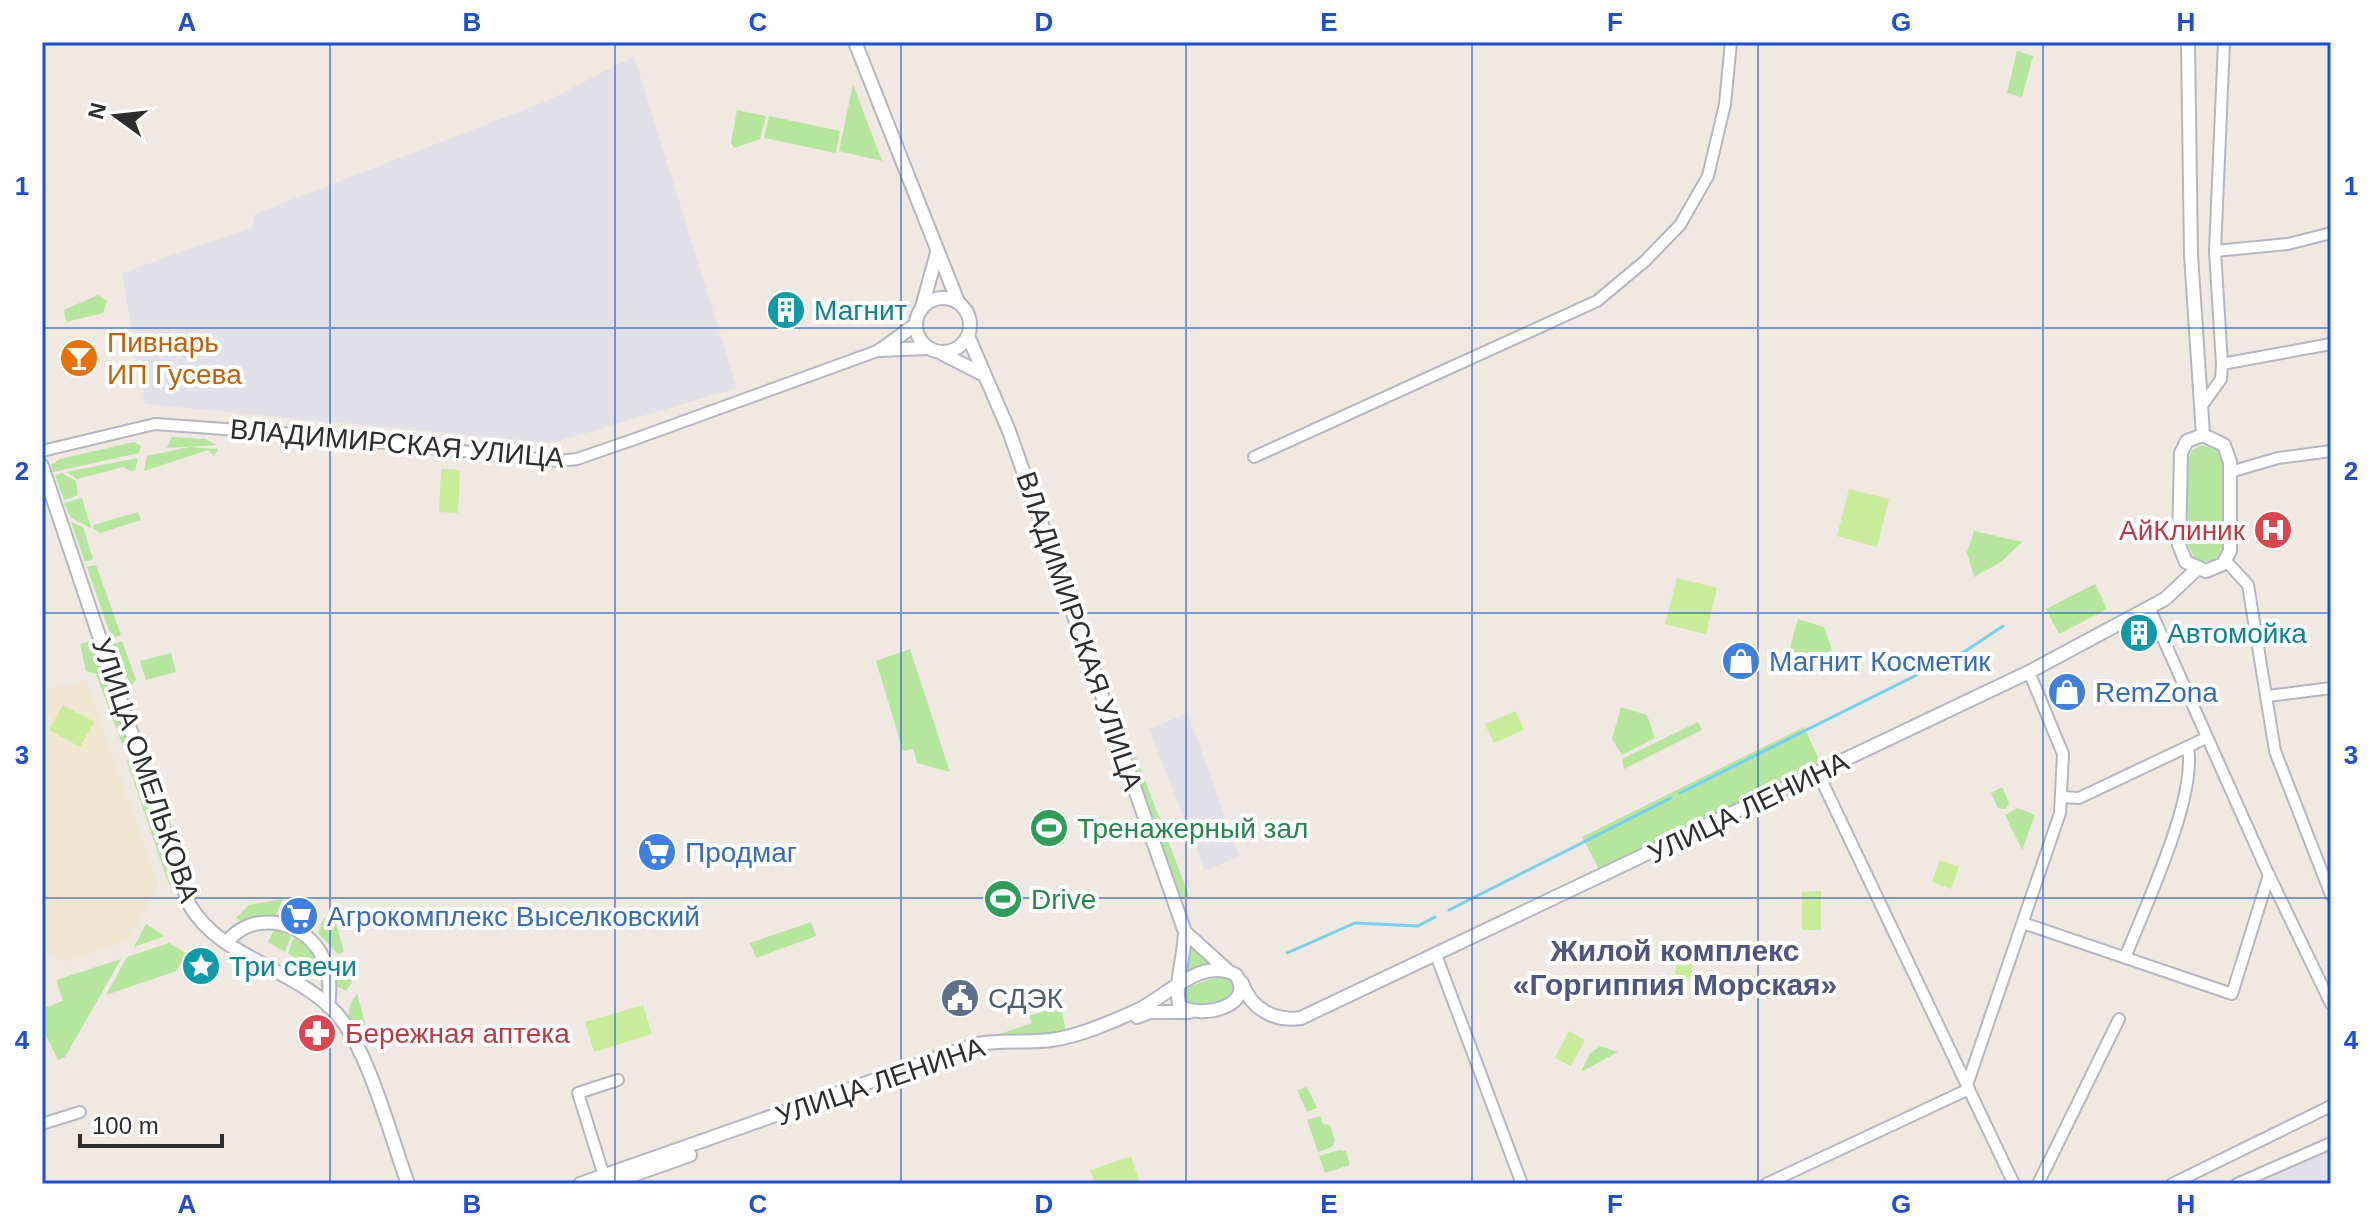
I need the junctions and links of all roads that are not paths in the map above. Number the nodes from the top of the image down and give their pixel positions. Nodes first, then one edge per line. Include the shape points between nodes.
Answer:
1 (855, 42) edge
2 (1731, 42) edge
3 (2188, 42) edge
4 (2224, 42) edge
5 (2331, 233) edge
6 (2215, 251) junction
7 (937, 253) junction
8 (958, 302) junction
9 (922, 307) junction
10 (915, 325) junction
11 (968, 336) junction
12 (2331, 344) edge
13 (927, 348) junction
14 (880, 350) junction
15 (941, 353) junction
16 (2222, 364) junction
17 (987, 377) junction
18 (2201, 407) junction
19 (2203, 435) junction
20 (42, 451) edge
21 (2331, 451) edge
22 (1254, 457) dead end
23 (42, 466) edge
24 (2230, 472) junction
25 (2226, 561) junction
26 (2197, 569) junction
27 (2149, 607) junction
28 (2029, 672) junction
29 (2331, 688) edge
30 (2268, 696) junction
31 (2206, 738) junction
32 (2188, 747) junction
33 (1818, 773) junction
34 (2062, 797) junction
35 (2269, 875) junction
36 (2331, 895) edge
37 (2023, 923) junction
38 (1185, 932) junction
39 (227, 942) junction
40 (1436, 955) junction
41 (2125, 958) junction
42 (1227, 970) junction
43 (1242, 983) junction
44 (1179, 985) junction
45 (1253, 1003) junction
46 (2331, 1004) edge
47 (1229, 1005) junction
48 (328, 1006) junction
49 (1189, 1012) junction
50 (2119, 1019) dead end
51 (618, 1080) dead end
52 (1968, 1087) junction
53 (2331, 1106) edge
54 (80, 1112) dead end
55 (42, 1124) edge
56 (2331, 1143) edge
57 (606, 1180) edge
58 (408, 1184) edge
59 (580, 1184) edge
60 (1522, 1184) edge
61 (1766, 1184) edge
62 (2014, 1184) edge
63 (2038, 1184) edge
64 (2172, 1184) edge
65 (2237, 1184) edge

1 - 7 street
2 - 22 street via 1725,104 1708,176 1680,225 1645,261 1597,301
3 - 18 street via 2190,240
4 - 6 street
5 - 6 street via 2288,244
6 - 16 street
7 - 8 street
7 - 9 street
8 - 9 street via 945,298
8 - 11 street via 969,317
9 - 10 street
10 - 13 street
10 - 14 street, ВЛАДИМИРСКАЯ УЛИЦА
11 - 15 street via 960,347
11 - 17 street, ВЛАДИМИРСКАЯ УЛИЦА
12 - 16 street
13 - 14 street, ВЛАДИМИРСКАЯ УЛИЦА
13 - 15 street
14 - 20 street, ВЛАДИМИРСКАЯ УЛИЦА via 620,444 558,461 155,424
15 - 17 street
16 - 18 street via 2221,379
17 - 38 street, ВЛАДИМИРСКАЯ УЛИЦА
18 - 19 street
19 - 24 street via 2224,445
19 - 26 street via 2185,445 2179,465 2180,551
21 - 24 street
23 - 39 street, УЛИЦА ОМЕЛЬКОВА via 189,904 200,923
24 - 25 street via 2231,545
25 - 26 street via 2211,571
25 - 30 street via 2248,585
26 - 27 street, УЛИЦА ЛЕНИНА via 2174,593
27 - 28 street, УЛИЦА ЛЕНИНА
27 - 31 street
28 - 33 street, УЛИЦА ЛЕНИНА
28 - 34 street via 2063,754
29 - 30 street
30 - 36 street via 2275,751
31 - 32 street
31 - 35 street
32 - 34 street via 2079,798
32 - 41 street via 2191,766 2167,849
33 - 40 street, УЛИЦА ЛЕНИНА
33 - 52 street
34 - 37 street
35 - 41 street via 2232,994
35 - 46 street
37 - 41 street
37 - 52 street
38 - 42 street, ВЛАДИМИРСКАЯ УЛИЦА
38 - 44 street, ВЛАДИМИРСКАЯ УЛИЦА
39 - 48 street, УЛИЦА ОМЕЛЬКОВА
39 - 48 street via 247,923 261,921 303,935 316,945 325,963 331,986
40 - 45 street, УЛИЦА ЛЕНИНА via 1301,1018 1286,1021
40 - 60 street
42 - 43 street, ВЛАДИМИРСКАЯ УЛИЦА
42 - 44 street via 1205,972
43 - 45 street
43 - 47 street
44 - 49 street, ВЛАДИМИРСКАЯ УЛИЦА via 1176,997
44 - 57 street, УЛИЦА ЛЕНИНА via 1139,1009 1075,1034 1047,1041 977,1044
45 - 47 street
47 - 49 street
48 - 58 street, УЛИЦА ОМЕЛЬКОВА via 358,1049
49 - 57 street, УЛИЦА ЛЕНИНА via 1150,1012 1066,1041 979,1048
50 - 63 street
51 - 57 street via 578,1093
52 - 61 street
52 - 62 street
53 - 64 street
54 - 55 street
56 - 65 street
57 - 59 street, УЛИЦА ЛЕНИНА

